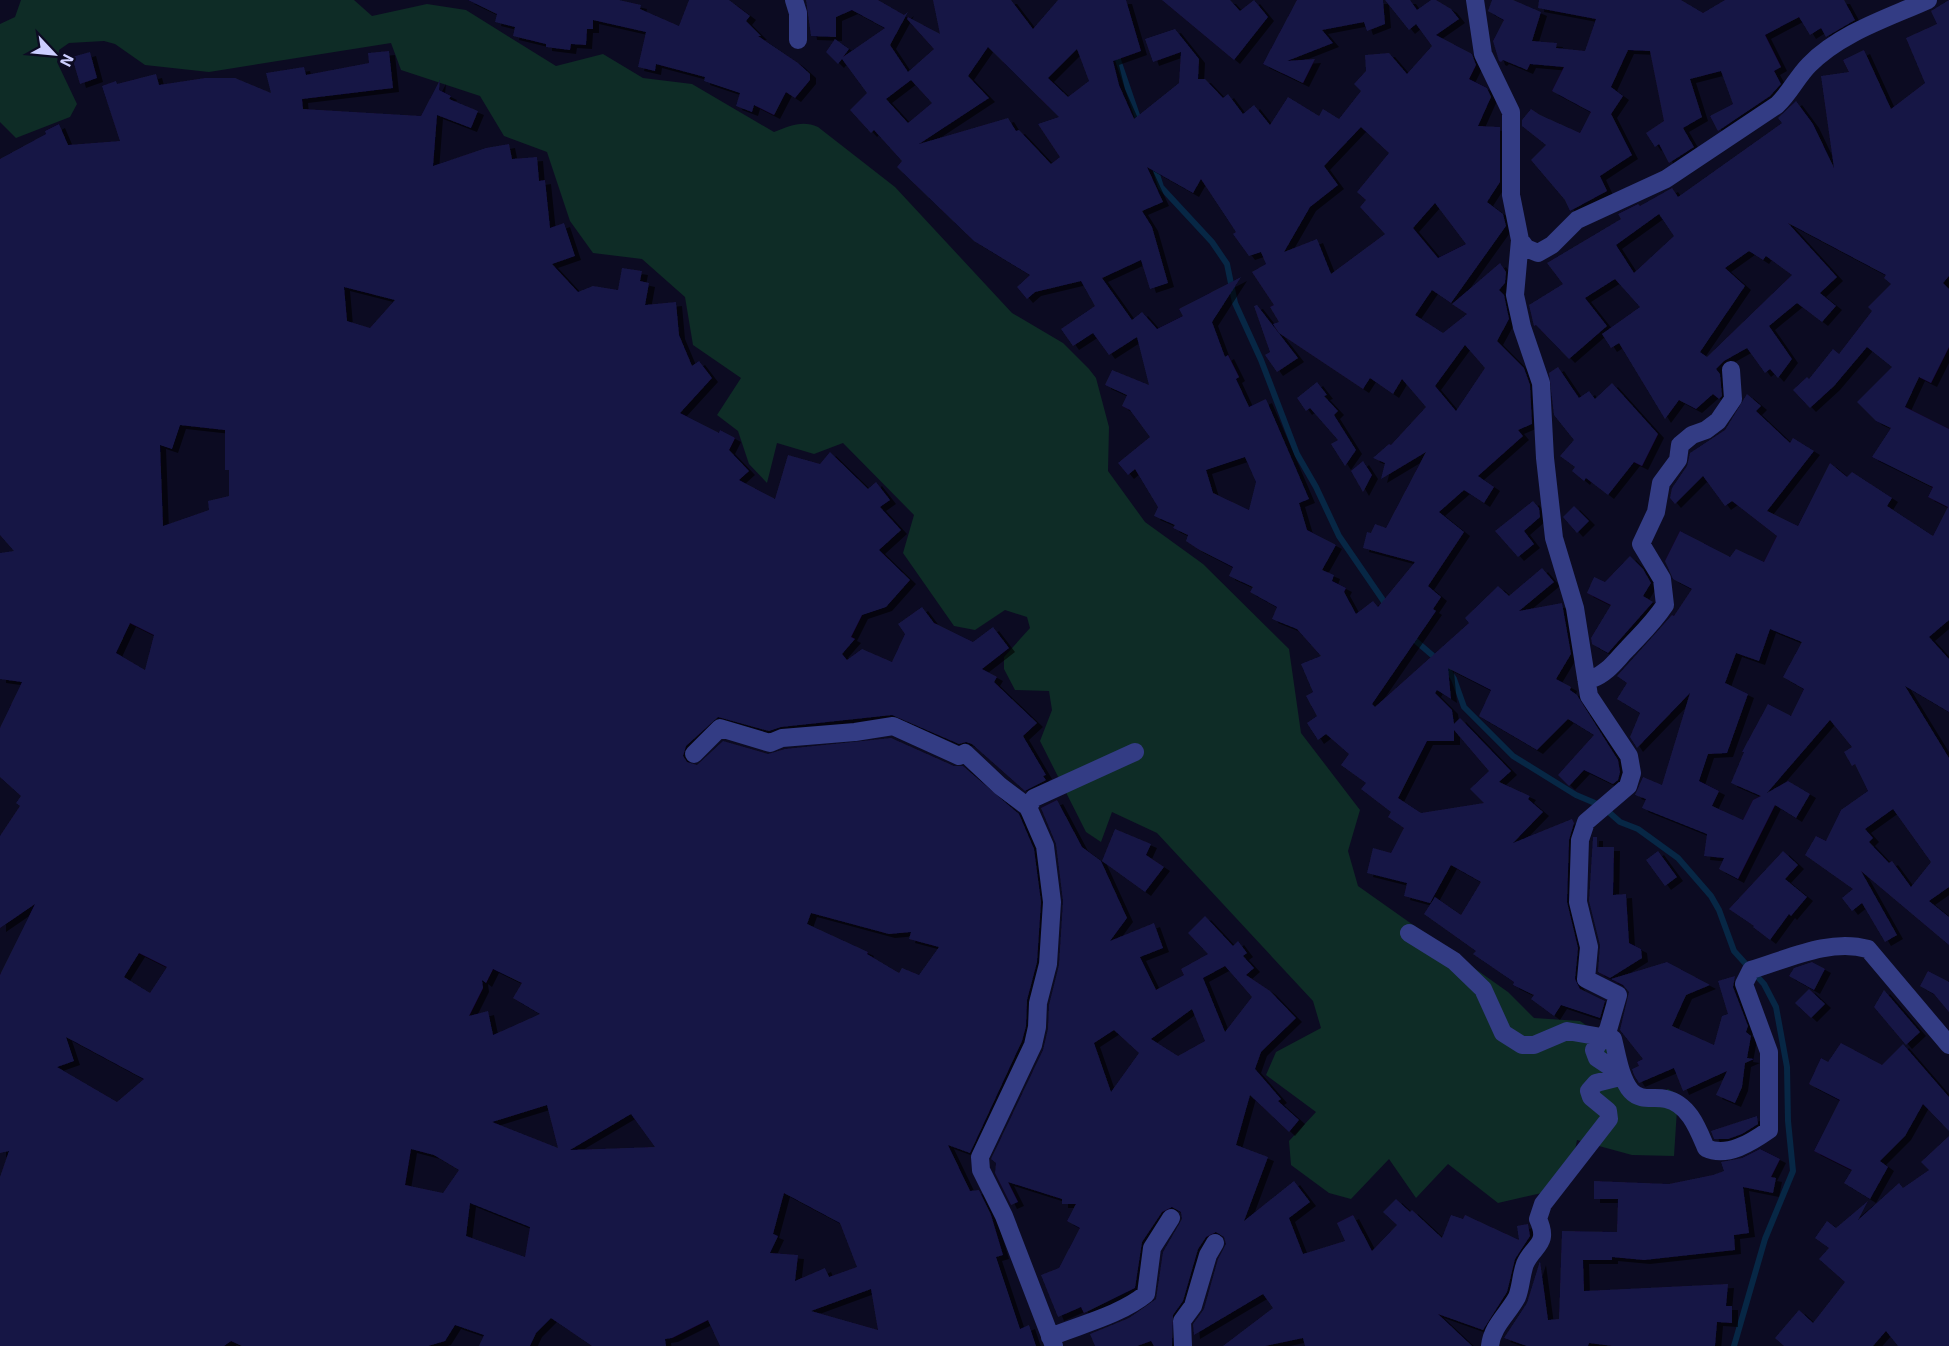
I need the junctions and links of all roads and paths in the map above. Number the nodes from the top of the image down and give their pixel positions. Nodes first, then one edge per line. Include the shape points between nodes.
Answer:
1 (794, 0) edge
2 (1475, 0) edge
3 (1928, 0) edge
4 (798, 40) dead end
5 (1520, 240) junction
6 (1731, 370) dead end
7 (1586, 678) junction
8 (1136, 752) dead end
9 (694, 754) dead end
10 (1028, 807) junction
11 (1409, 933) dead end
12 (1602, 1036) junction
13 (1949, 1045) edge
14 (1171, 1218) dead end
15 (1215, 1243) dead end
16 (1052, 1341) edge
17 (1183, 1346) edge
18 (1490, 1346) edge

1 - 4 street
2 - 5 street via 1483,54 1511,112 1511,195
3 - 5 street via 1834,45 1807,66 1777,105 1666,179 1577,220 1538,253
5 - 7 street via 1515,295 1541,383 1545,470 1554,538 1575,608
6 - 7 street via 1733,399 1718,421 1680,445 1677,460 1661,483 1656,512 1641,544 1662,579 1665,605 1610,668 1592,679
7 - 12 street via 1589,696 1629,756 1632,773 1628,786 1586,822 1580,840 1578,902 1589,947 1586,979 1618,994 1608,1030
8 - 10 street via 1034,798
9 - 10 street via 720,728 770,743 782,738 893,726 959,756 965,753
10 - 16 street via 1050,865 1048,964 1033,1045 980,1157 981,1170 1004,1216
11 - 12 street via 1454,961 1483,989 1503,1033 1522,1045 1534,1045 1567,1031
12 - 13 street via 1613,1039 1632,1092 1677,1105 1694,1120 1706,1148 1714,1152 1748,1145 1769,1130 1769,1052 1744,984 1751,970 1820,949 1851,944 1868,949
12 - 18 street via 1594,1050 1596,1058 1618,1072 1616,1078 1596,1083 1589,1091 1608,1111 1609,1119 1543,1204 1538,1218 1543,1230 1539,1249 1526,1262 1517,1297 1491,1336
14 - 16 street via 1152,1248 1146,1293 1129,1308 1115,1310
15 - 17 street via 1193,1306 1182,1321

